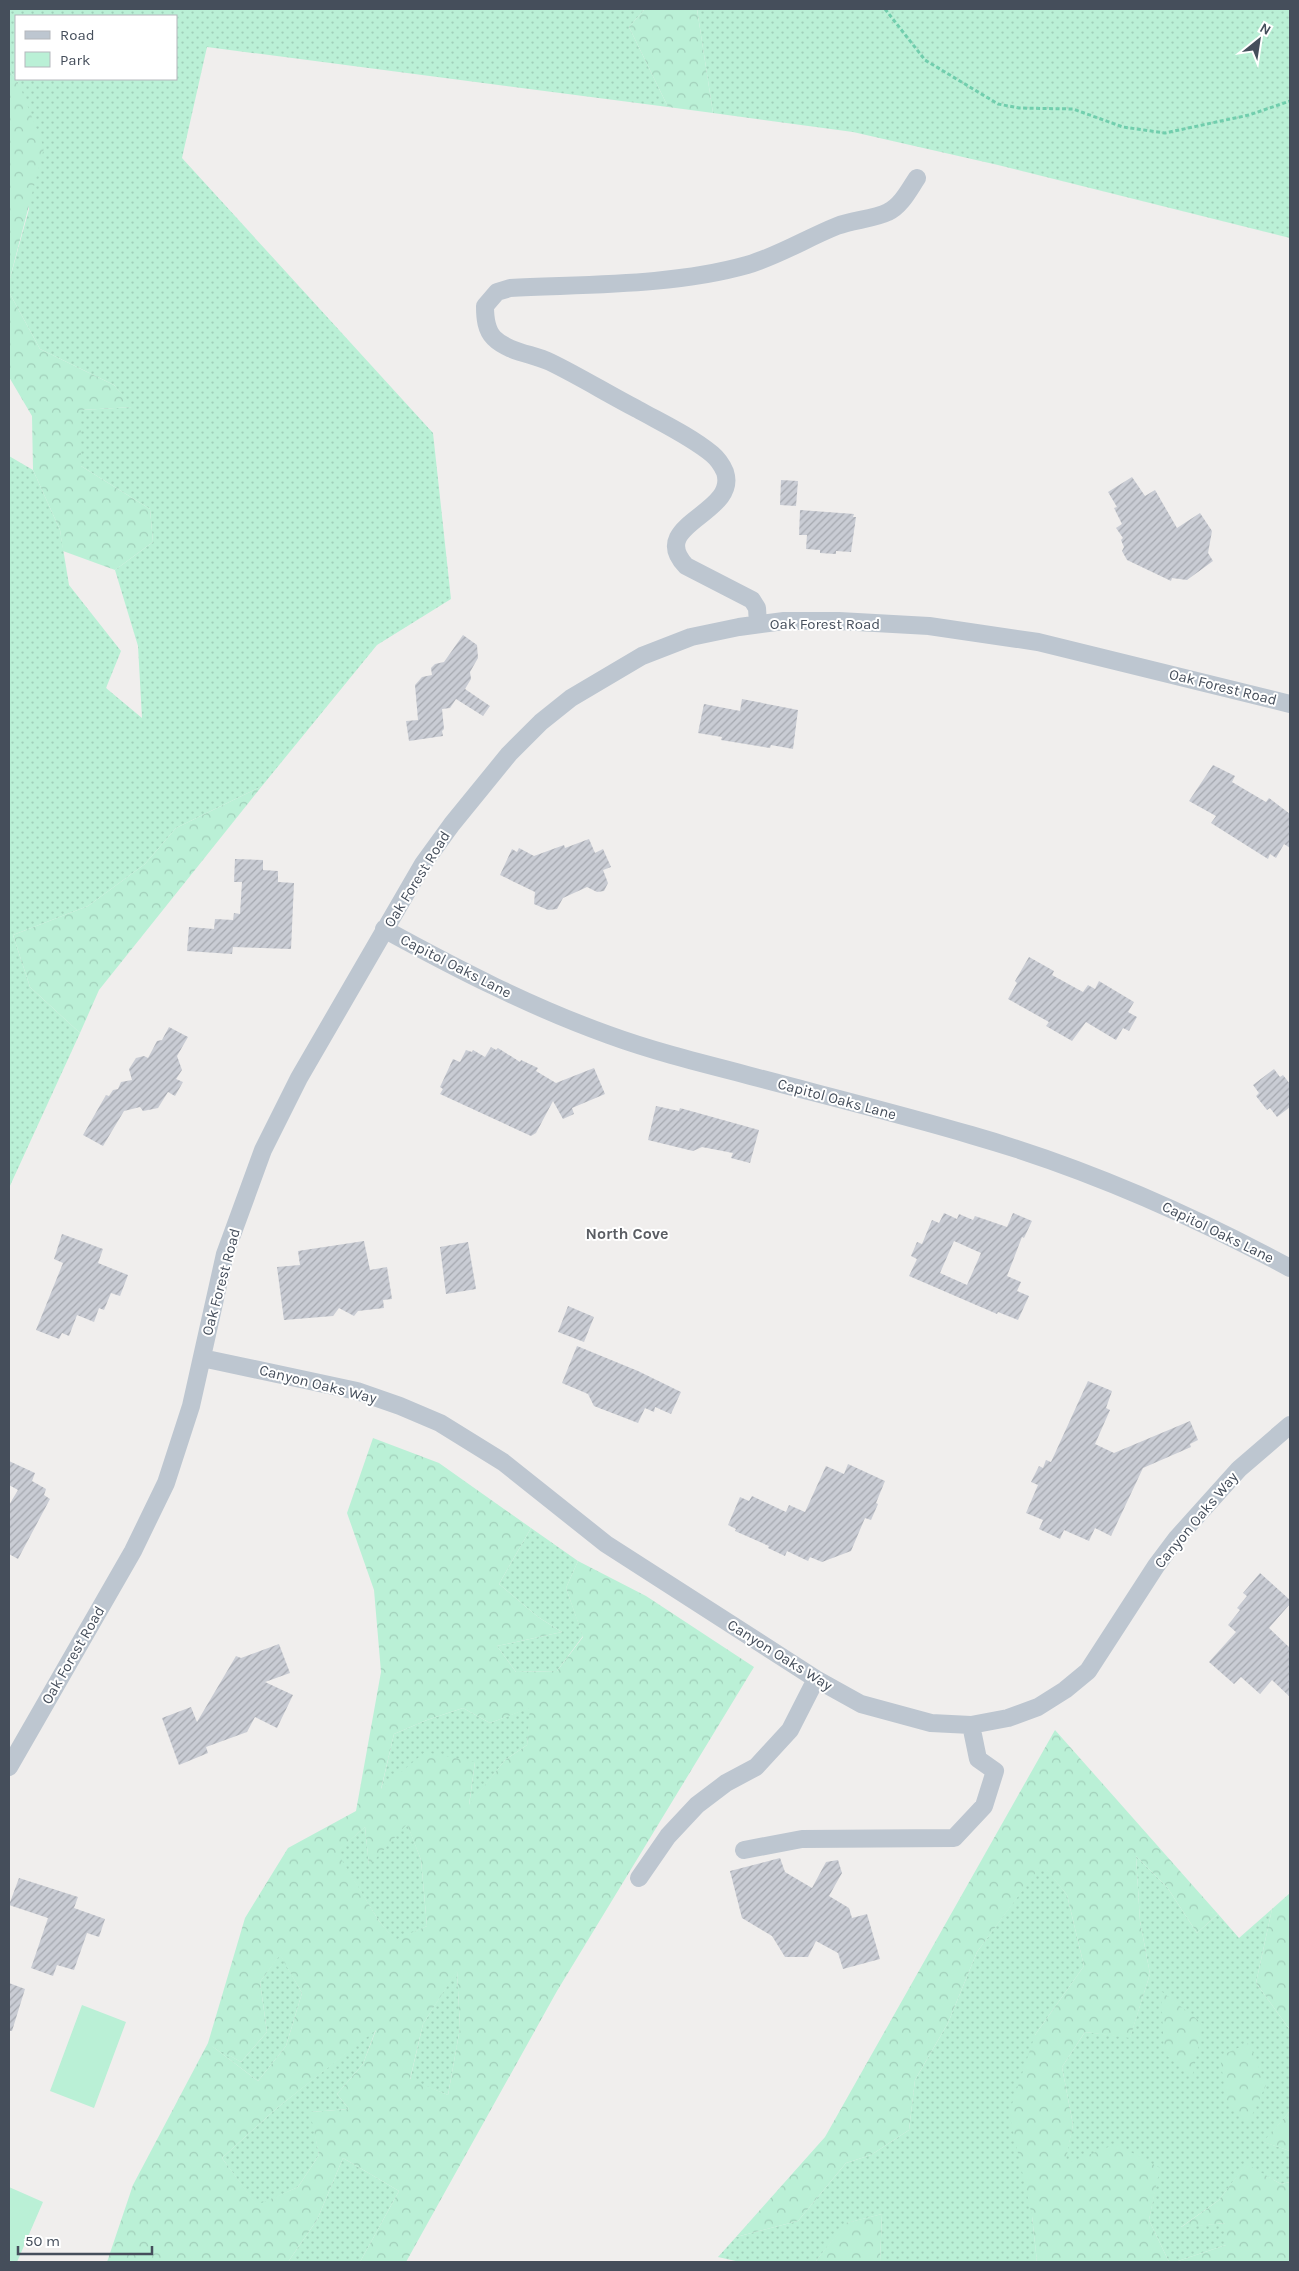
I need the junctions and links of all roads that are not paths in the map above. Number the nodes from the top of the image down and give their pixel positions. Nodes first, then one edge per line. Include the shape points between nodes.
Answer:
1 (917, 178) dead end
2 (758, 624) junction
3 (1290, 704) edge
4 (384, 930) junction
5 (1290, 1268) edge
6 (202, 1358) junction
7 (1290, 1425) edge
8 (816, 1678) junction
9 (971, 1725) junction
10 (9, 1767) edge
11 (744, 1850) dead end
12 (639, 1878) dead end

1 - 2 street via 902,201 888,213 839,225 763,260 674,279 510,288 496,292 485,306 488,330 501,344 549,361 687,437 723,466 726,477 723,494 716,504 682,530 677,550 686,566 752,600 757,608
2 - 3 street, Oak Forest Road via 840,621 929,626 1047,644
2 - 4 street, Oak Forest Road via 691,637 642,656 571,698 541,722 509,754 452,824 422,864
4 - 5 street, Capitol Oaks Lane via 465,974 611,1036 970,1135 1072,1167 1180,1212
4 - 6 street, Oak Forest Road via 299,1078 263,1150 225,1254
6 - 8 street, Canyon Oaks Way via 357,1390 440,1423 503,1462 612,1548
6 - 10 street, Oak Forest Road via 181,1441 150,1519
7 - 9 street, Canyon Oaks Way via 1239,1468 1177,1538 1088,1671 1038,1707 1008,1718
8 - 9 street, Canyon Oaks Way via 861,1704 888,1713 931,1723
8 - 12 street via 790,1730 756,1767 726,1783 697,1805 668,1836
9 - 11 street via 978,1758 995,1771 984,1806 954,1838 802,1839

